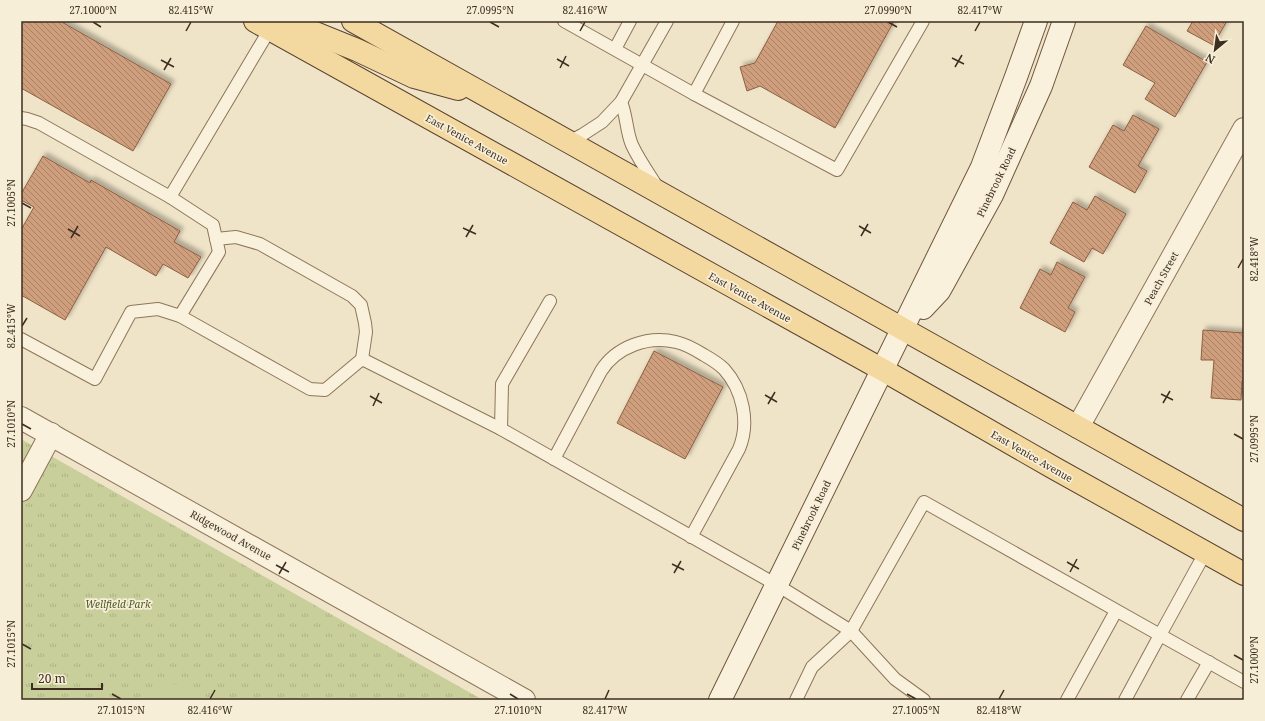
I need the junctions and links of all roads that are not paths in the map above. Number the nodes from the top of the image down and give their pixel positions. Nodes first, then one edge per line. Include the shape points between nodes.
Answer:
1 (353, 21) edge
2 (564, 21) edge
3 (630, 21) edge
4 (666, 21) edge
5 (733, 21) edge
6 (923, 21) edge
7 (1036, 21) edge
8 (1064, 21) edge
9 (262, 25) edge
10 (615, 49) junction
11 (642, 64) junction
12 (1016, 77) junction
13 (1041, 86) junction
14 (694, 94) junction
15 (486, 96) junction
16 (621, 102) junction
17 (21, 118) edge
18 (1243, 135) edge
19 (569, 142) junction
20 (661, 194) junction
21 (170, 197) junction
22 (216, 239) junction
23 (550, 300) dead end
24 (180, 316) junction
25 (903, 329) junction
26 (21, 339) edge
27 (362, 359) junction
28 (883, 370) junction
29 (21, 418) edge
30 (1078, 427) junction
31 (501, 430) junction
32 (51, 434) junction
33 (554, 459) junction
34 (21, 490) edge
35 (1244, 520) edge
36 (691, 537) junction
37 (1205, 553) junction
38 (1244, 574) edge
39 (777, 585) junction
40 (1116, 611) junction
41 (851, 632) junction
42 (1160, 635) junction
43 (1209, 662) junction
44 (1244, 682) edge
45 (524, 700) edge
46 (720, 700) edge
47 (796, 700) edge
48 (924, 700) edge
49 (1067, 700) edge
50 (1124, 700) edge
51 (1187, 700) edge

1 - 15 main road
2 - 10 lane
3 - 10 lane
4 - 11 lane
5 - 14 lane
6 - 14 lane via 837,170
7 - 12 street, Pinebrook Road
8 - 13 street, Pinebrook Road
9 - 15 main road via 289,26 310,31 357,50 414,78
9 - 21 lane
9 - 28 main road, East Venice Avenue
10 - 11 lane
11 - 14 lane
11 - 16 lane
12 - 13 street
12 - 25 street, Pinebrook Road via 982,167
13 - 25 street, Pinebrook Road via 992,194 943,284
15 - 19 main road
16 - 19 lane via 602,122
16 - 20 lane via 632,145
17 - 21 lane via 39,123
18 - 30 street, Peach Street
19 - 20 main road
20 - 25 main road
21 - 22 lane via 213,225
22 - 24 lane via 219,252
22 - 27 lane via 236,237 260,244 352,296 361,305 365,323
23 - 31 lane via 502,384
24 - 26 lane via 158,309 131,312 95,379
24 - 27 lane via 310,389 325,390
25 - 28 street, Pinebrook Road
25 - 30 main road
27 - 31 lane
28 - 37 main road, East Venice Avenue
28 - 39 street, Pinebrook Road
29 - 32 street, Ridgewood Avenue
30 - 35 main road
31 - 33 lane
32 - 34 street
32 - 45 street, Ridgewood Avenue
33 - 36 lane
33 - 36 lane via 601,371 624,348 644,342 666,340 700,352 723,369 736,389 745,419 739,449
36 - 39 lane
37 - 38 main road, East Venice Avenue
37 - 42 lane
39 - 41 lane
39 - 46 street, Pinebrook Road
40 - 41 lane via 924,502
40 - 42 lane
40 - 49 lane
41 - 47 lane via 812,667
41 - 48 lane via 895,679
42 - 43 lane
42 - 50 lane
43 - 44 lane
43 - 51 lane

